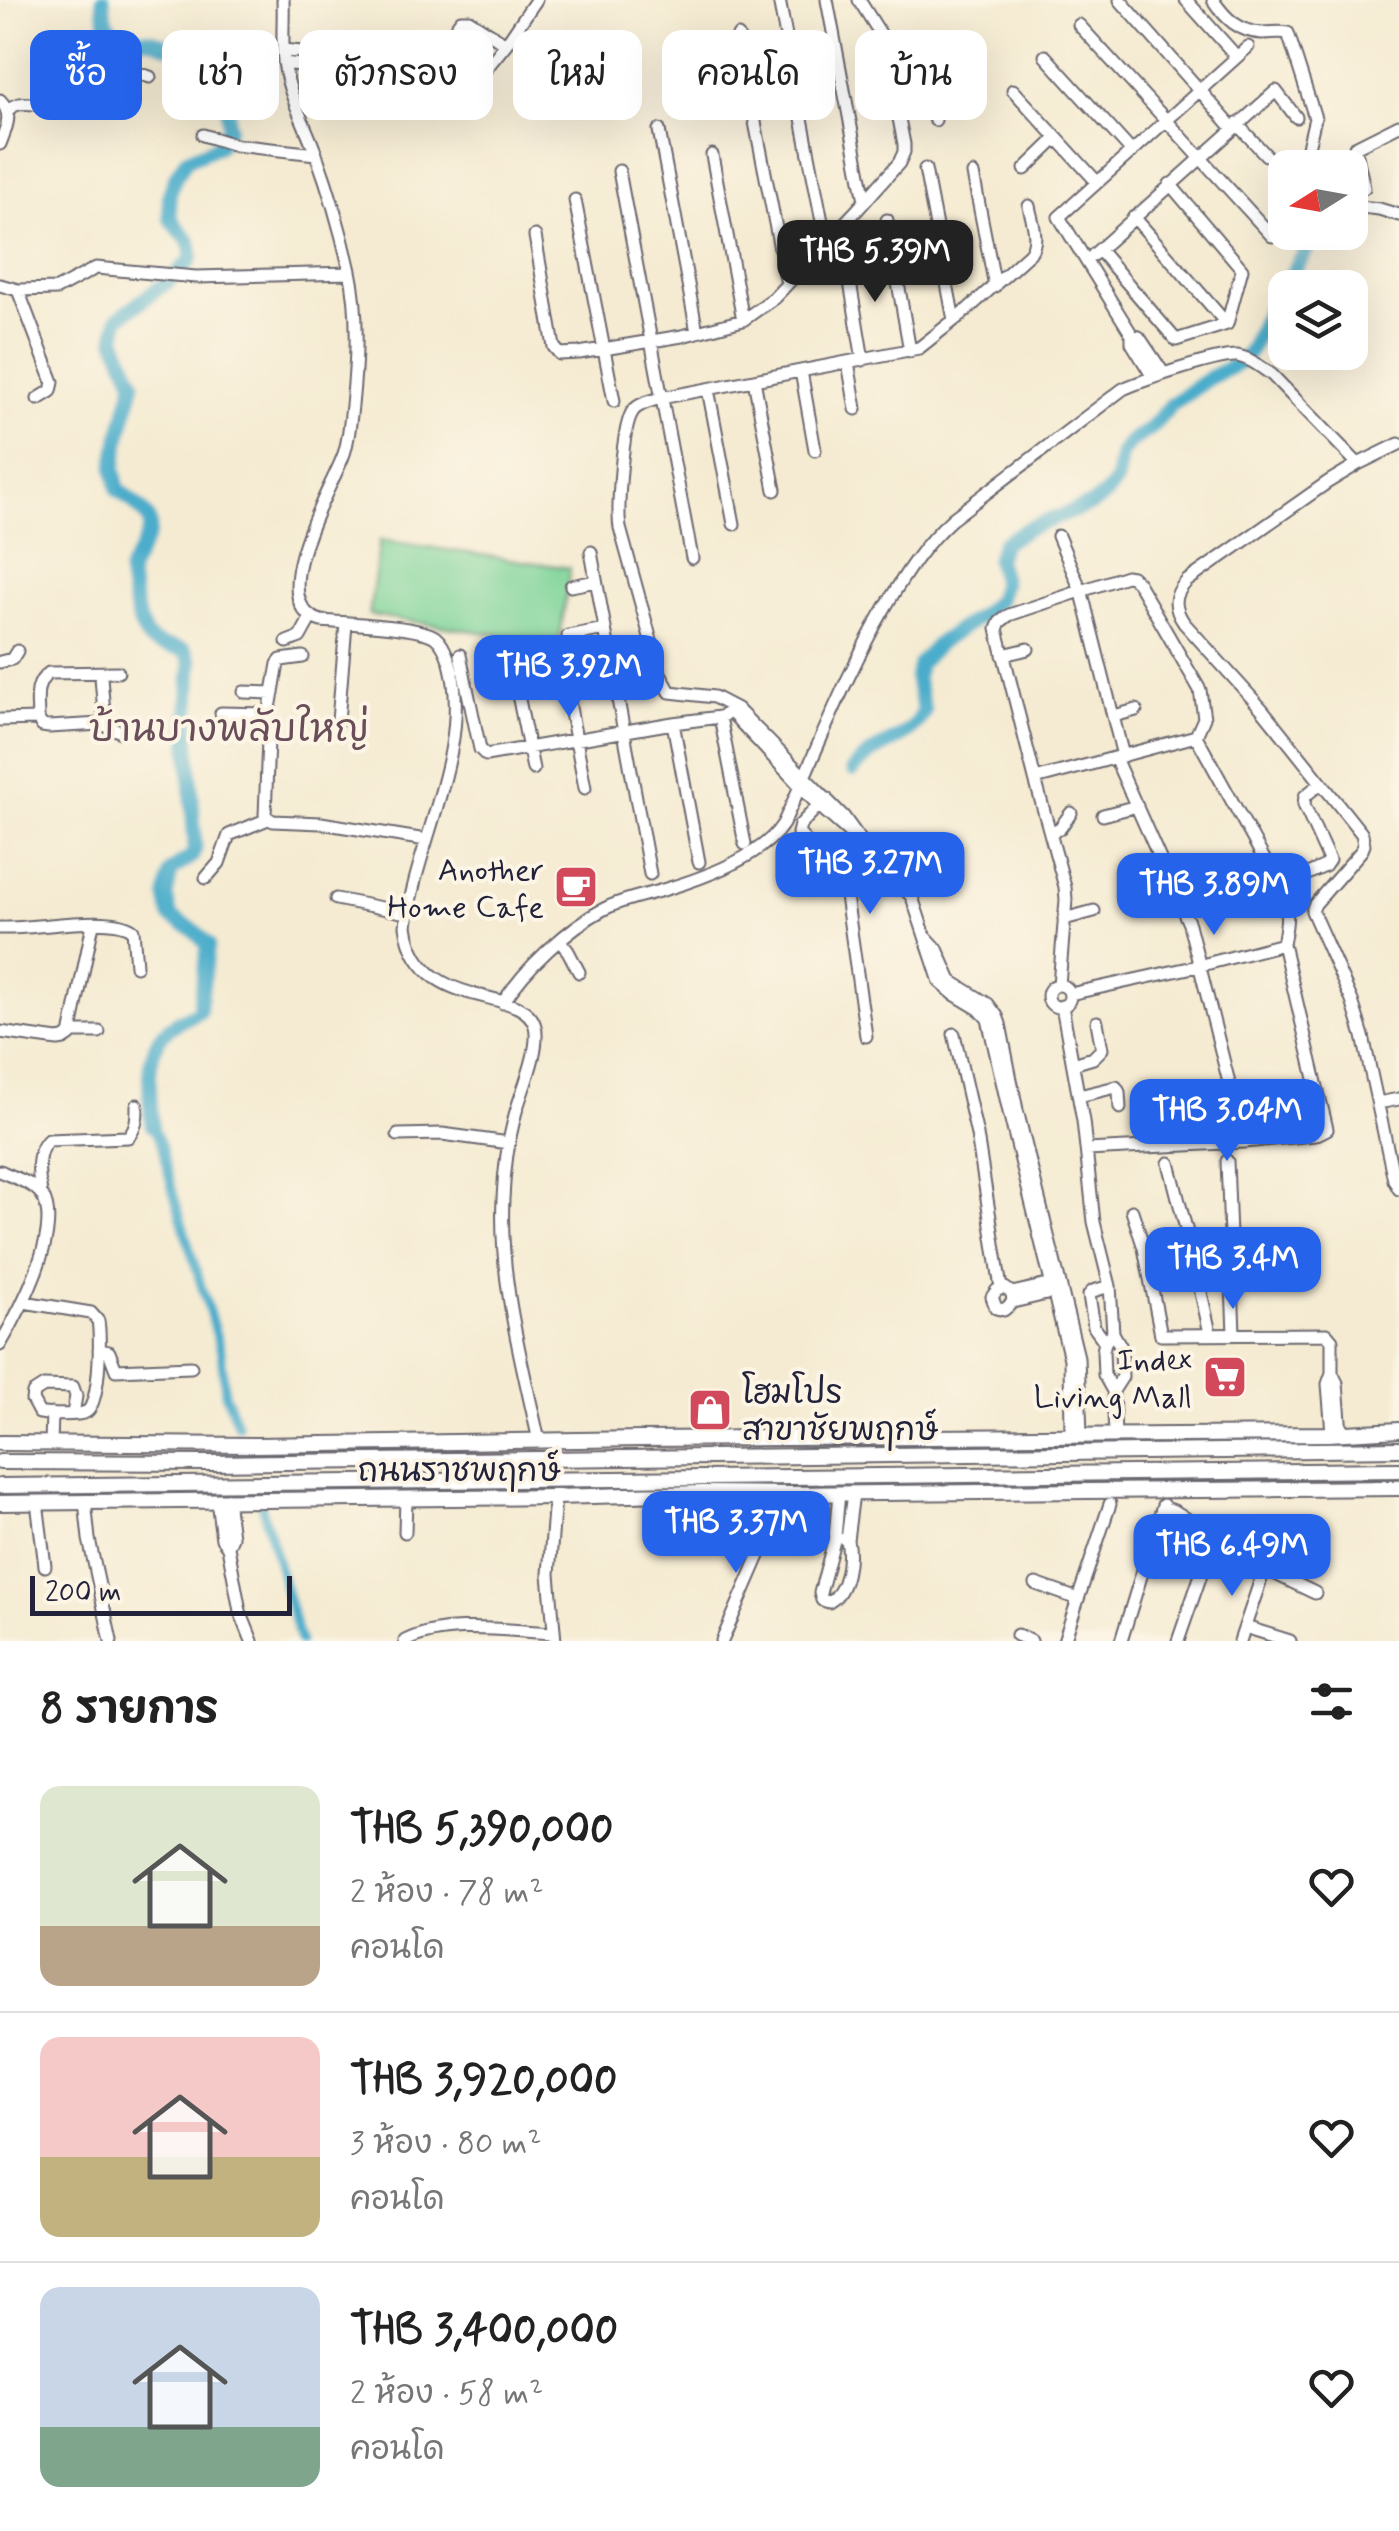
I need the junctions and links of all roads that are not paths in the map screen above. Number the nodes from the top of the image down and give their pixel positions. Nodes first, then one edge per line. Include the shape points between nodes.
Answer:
1 (283, 0) edge
2 (779, 0) edge
3 (828, 0) edge
4 (859, 0) edge
5 (1120, 0) edge
6 (1186, 0) edge
7 (1212, 0) edge
8 (534, 1) edge
9 (1079, 25) dead end
10 (458, 30) edge
11 (484, 30) edge
12 (878, 30) edge
13 (493, 36) edge
14 (506, 44) junction
15 (1248, 47) dead end
16 (1045, 56) dead end
17 (1237, 58) junction
18 (285, 61) junction
19 (493, 61) edge
20 (299, 64) edge
21 (150, 76) dead end
22 (1013, 90) dead end
23 (1200, 91) junction
24 (4, 106) edge
25 (1296, 117) dead end
26 (755, 120) edge
27 (898, 120) edge
28 (1167, 121) junction
29 (1235, 125) junction
30 (1399, 125) edge
31 (659, 130) dead end
32 (208, 137) dead end
33 (1057, 138) junction
34 (0, 144) edge
35 (1308, 150) edge
36 (1356, 150) edge
37 (1132, 152) junction
38 (316, 154) junction
39 (712, 155) dead end
40 (1266, 155) dead end
41 (1200, 157) junction
42 (926, 169) dead end
43 (1024, 169) dead end
44 (620, 171) dead end
45 (973, 174) dead end
46 (1097, 182) junction
47 (1170, 184) junction
48 (575, 200) dead end
49 (866, 201) junction
50 (1029, 206) dead end
51 (1368, 208) edge
52 (1399, 216) edge
53 (1134, 217) junction
54 (887, 220) dead end
55 (1268, 232) edge
56 (535, 236) dead end
57 (826, 242) junction
58 (1099, 250) junction
59 (846, 258) dead end
60 (1086, 261) junction
61 (350, 273) junction
62 (788, 284) junction
63 (0, 285) edge
64 (995, 286) junction
65 (18, 290) junction
66 (743, 320) junction
67 (954, 320) junction
68 (1228, 324) junction
69 (698, 332) junction
70 (650, 340) junction
71 (604, 349) junction
72 (910, 351) junction
73 (863, 360) junction
74 (848, 362) junction
75 (801, 371) junction
76 (1159, 376) junction
77 (754, 380) junction
78 (708, 389) junction
79 (661, 398) junction
80 (38, 399) dead end
81 (614, 401) dead end
82 (856, 409) dead end
83 (1399, 444) edge
84 (816, 450) dead end
85 (1358, 464) junction
86 (775, 490) dead end
87 (734, 524) dead end
88 (1058, 536) dead end
89 (590, 552) dead end
90 (692, 558) dead end
91 (596, 581) junction
92 (571, 586) dead end
93 (1082, 593) junction
94 (311, 617) junction
95 (346, 624) junction
96 (605, 628) junction
97 (568, 636) dead end
98 (287, 642) dead end
99 (1028, 649) dead end
100 (17, 651) dead end
101 (460, 654) dead end
102 (510, 655) dead end
103 (1003, 655) junction
104 (303, 658) dead end
105 (0, 662) edge
106 (562, 664) dead end
107 (118, 672) dead end
108 (101, 677) dead end
109 (244, 692) dead end
110 (272, 693) junction
111 (1136, 710) dead end
112 (729, 711) junction
113 (221, 713) dead end
114 (269, 714) junction
115 (1114, 716) junction
116 (38, 718) junction
117 (0, 720) edge
118 (338, 721) dead end
119 (673, 723) junction
120 (105, 724) junction
121 (624, 731) junction
122 (121, 732) dead end
123 (1196, 736) junction
124 (576, 740) junction
125 (529, 749) junction
126 (1119, 757) junction
127 (532, 769) dead end
128 (804, 776) junction
129 (1035, 780) junction
130 (1320, 784) junction
131 (585, 788) dead end
132 (823, 802) junction
133 (1137, 806) junction
134 (1071, 812) dead end
135 (1104, 815) dead end
136 (268, 819) junction
137 (1050, 833) junction
138 (426, 840) junction
139 (745, 844) dead end
140 (699, 862) dead end
141 (650, 874) dead end
142 (206, 878) dead end
143 (1300, 878) dead end
144 (336, 899) dead end
145 (1094, 911) dead end
146 (407, 912) junction
147 (1064, 919) junction
148 (92, 924) junction
149 (0, 928) edge
150 (560, 941) junction
151 (1283, 944) junction
152 (136, 966) dead end
153 (1198, 966) junction
154 (579, 972) dead end
155 (1064, 989) junction
156 (503, 1003) junction
157 (1062, 1006) junction
158 (1098, 1022) dead end
159 (0, 1032) edge
160 (72, 1032) junction
161 (98, 1032) dead end
162 (954, 1034) dead end
163 (866, 1036) dead end
164 (1073, 1064) junction
165 (1079, 1096) junction
166 (1399, 1099) edge
167 (1378, 1103) junction
168 (138, 1105) dead end
169 (1120, 1108) dead end
170 (398, 1135) dead end
171 (1244, 1142) junction
172 (509, 1143) junction
173 (1087, 1150) junction
174 (1227, 1161) dead end
175 (1169, 1163) dead end
176 (1395, 1163) edge
177 (0, 1171) edge
178 (1399, 1189) edge
179 (40, 1192) junction
180 (1132, 1211) dead end
181 (1110, 1286) junction
182 (1057, 1287) junction
183 (24, 1302) junction
184 (1210, 1333) junction
185 (1234, 1333) junction
186 (1109, 1338) junction
187 (0, 1345) edge
188 (99, 1350) junction
189 (191, 1367) dead end
190 (52, 1414) junction
191 (73, 1414) junction
192 (1399, 1430) edge
193 (1334, 1433) junction
194 (1115, 1434) junction
195 (1076, 1435) junction
196 (538, 1441) junction
197 (1399, 1441) edge
198 (0, 1443) edge
199 (52, 1444) junction
200 (295, 1445) junction
201 (1399, 1449) edge
202 (0, 1462) edge
203 (210, 1463) junction
204 (1399, 1470) edge
205 (588, 1478) junction
206 (296, 1484) junction
207 (0, 1486) edge
208 (1399, 1488) edge
209 (1163, 1490) junction
210 (704, 1492) junction
211 (786, 1494) junction
212 (846, 1494) junction
213 (555, 1497) junction
214 (406, 1498) junction
215 (226, 1499) junction
216 (86, 1501) junction
217 (0, 1502) edge
218 (37, 1502) junction
219 (1110, 1504) dead end
220 (1165, 1509) junction
221 (405, 1532) dead end
222 (841, 1538) junction
223 (1212, 1540) junction
224 (45, 1566) dead end
225 (1264, 1570) junction
226 (751, 1583) junction
227 (1036, 1584) dead end
228 (1316, 1593) dead end
229 (1078, 1600) junction
230 (1244, 1627) junction
231 (474, 1635) edge
232 (493, 1636) edge
233 (1017, 1636) dead end
234 (554, 1637) edge
235 (111, 1641) edge
236 (252, 1641) edge
237 (404, 1641) edge
238 (722, 1641) edge
239 (730, 1641) edge
240 (1032, 1641) edge
241 (1064, 1641) edge
242 (1121, 1641) edge
243 (1178, 1641) edge
244 (1240, 1641) edge
245 (1290, 1641) edge

1 - 18 street
2 - 57 street
3 - 49 street
4 - 12 street
5 - 23 street
6 - 17 street
7 - 35 street via 1240,27 1288,32 1314,118
8 - 14 street
9 - 28 street
10 - 11 street via 461,20 469,20
13 - 14 street
14 - 19 street
15 - 17 street
16 - 37 street
17 - 23 street
18 - 20 street
18 - 38 street
21 - 24 street via 74,62 62,71 50,105
22 - 33 street
23 - 28 street
23 - 29 street
24 - 34 street via 9,121
25 - 29 street via 1276,90
26 - 62 street
27 - 49 street via 904,152
28 - 37 street
28 - 41 street
29 - 40 street
29 - 41 street
30 - 36 street
31 - 69 street
32 - 38 street
33 - 43 street
33 - 46 street
37 - 46 street
38 - 61 street
39 - 66 street
41 - 47 street
41 - 55 street
42 - 67 street
44 - 70 street
45 - 64 street
46 - 60 street via 1059,216
47 - 53 street
47 - 68 street via 1242,269
48 - 71 street
49 - 57 street
50 - 64 street via 1035,246
51 - 52 street
53 - 58 street
53 - 68 street
54 - 72 street
56 - 71 street via 557,352
57 - 62 street
58 - 60 street
58 - 68 street via 1176,340
59 - 73 street
60 - 76 street via 1132,343
61 - 65 street via 196,278 96,268 61,288
61 - 94 street via 352,412 346,447 298,576 298,601
62 - 66 street
63 - 65 street
64 - 67 street
65 - 80 street via 53,382 52,391
66 - 69 street
67 - 72 street
69 - 70 street
70 - 71 street
70 - 79 street
71 - 81 street
72 - 73 street
73 - 74 street
74 - 75 street
74 - 82 street
75 - 77 street
75 - 84 street
76 - 85 street via 1245,358 1272,374
76 - 128 street via 1124,389 938,532 873,628
77 - 78 street
77 - 86 street
78 - 79 street
78 - 87 street
79 - 90 street
79 - 112 street via 633,411 620,528 663,684 676,694 714,697
83 - 85 street
85 - 130 street via 1186,581 1175,598 1184,623
88 - 93 street
89 - 91 street
91 - 92 street
91 - 96 street
93 - 103 street via 1004,618 997,629
93 - 115 street
93 - 123 street via 1126,576 1136,579 1200,690 1204,718
94 - 95 street
94 - 98 street via 300,637
95 - 118 street
95 - 138 street via 428,633 446,654 454,729
96 - 97 street
96 - 121 street
99 - 103 street
100 - 105 street
101 - 125 street via 480,749 490,756
102 - 125 street
103 - 129 street
104 - 110 street via 280,661
106 - 124 street
107 - 116 street via 49,673 38,688
108 - 120 street
109 - 110 street
110 - 114 street
111 - 115 street
112 - 119 street
112 - 128 street
112 - 139 street
113 - 114 street
114 - 136 street
115 - 126 street
116 - 117 street
116 - 120 street via 48,727
119 - 121 street
119 - 140 street
120 - 122 street
121 - 124 street
121 - 141 street
123 - 126 street
123 - 151 street via 1279,886 1288,914
124 - 125 street
124 - 131 street
125 - 127 street
126 - 129 street
126 - 133 street
128 - 132 street
128 - 150 street via 780,830 763,847 686,883 605,908
129 - 137 street
130 - 143 street via 1304,805 1329,860
130 - 167 street via 1364,840 1312,911 1352,1001
132 - 163 street via 798,832 845,888
132 - 182 street via 912,898 940,982 971,999 992,1026
133 - 135 street
133 - 153 street via 1190,924
134 - 137 street
136 - 138 street
136 - 142 street via 229,835
137 - 147 street via 1065,887
138 - 146 street
144 - 146 street
145 - 147 street
146 - 156 street via 410,943 430,976
147 - 155 street
148 - 149 street
148 - 152 street via 130,926
148 - 160 street
150 - 154 street
150 - 156 street
151 - 153 street
151 - 171 street via 1327,1128 1316,1136
153 - 155 street
153 - 171 street
155 - 157 street via 1069,1000
155 - 157 street via 1052,988 1049,997
156 - 172 street via 528,1014 536,1032
157 - 164 street
158 - 164 street via 1102,1050
159 - 160 street via 58,1040
160 - 161 street
162 - 182 street via 1009,1294
164 - 165 street
165 - 169 street via 1116,1087
165 - 173 street
166 - 167 street
167 - 176 street
168 - 179 street via 128,1136 44,1143
170 - 172 street
171 - 173 street
172 - 196 street via 502,1219 506,1281
173 - 181 street via 1094,1222
174 - 185 street
175 - 184 street
176 - 178 street
177 - 179 street
179 - 183 street via 44,1240
180 - 184 street via 1161,1334
181 - 186 street
181 - 186 street via 1089,1296 1094,1327
182 - 195 street via 1074,1358
183 - 187 street
183 - 188 street via 96,1317
184 - 185 street
185 - 193 street via 1327,1334
186 - 194 street via 1121,1346
188 - 189 street via 109,1352 116,1370
188 - 191 street via 93,1405
190 - 191 street
190 - 191 street via 39,1413 32,1400 36,1389 74,1386
190 - 199 street
192 - 193 main road, ถนนราชพฤกษ์
193 - 194 main road, ถนนราชพฤกษ์
193 - 197 main road
194 - 195 main road, ถนนราชพฤกษ์
195 - 196 main road, ถนนราชพฤกษ์
196 - 200 main road, ถนนราชพฤกษ์
198 - 199 main road, ถนนราชพฤกษ์
199 - 200 main road, ถนนราชพฤกษ์
200 - 203 main road
201 - 203 main road, ถนนราชพฤกษ์
202 - 203 main road, ถนนราชพฤกษ์
204 - 205 main road, ถนนราชพฤกษ์
205 - 206 main road, ถนนราชพฤกษ์
205 - 210 main road via 609,1486
206 - 207 main road, ถนนราชพฤกษ์
206 - 215 main road
208 - 209 main road, ถนนราชพฤกษ์
209 - 212 main road, ถนนราชพฤกษ์
209 - 220 street
210 - 211 main road, ถนนราชพฤกษ์
210 - 213 main road, ถนนราชพฤกษ์
211 - 212 main road, ถนนราชพฤกษ์
211 - 226 street
212 - 222 street
213 - 214 main road, ถนนราชพฤกษ์
213 - 234 street
214 - 215 main road, ถนนราชพฤกษ์
214 - 221 street
215 - 216 main road, ถนนราชพฤกษ์
215 - 236 street via 228,1547
216 - 218 main road, ถนนราชพฤกษ์
216 - 235 street
217 - 218 main road, ถนนราชพฤกษ์
218 - 224 street
219 - 229 street
220 - 223 street
220 - 242 street
222 - 222 street via 820,1593 829,1602 838,1596 850,1559
223 - 225 street
223 - 243 street
225 - 228 street
225 - 230 street
226 - 238 street
226 - 239 street
227 - 229 street
229 - 241 street
230 - 244 street
230 - 245 street
231 - 232 street
231 - 237 street via 438,1630
232 - 234 street
233 - 240 street

